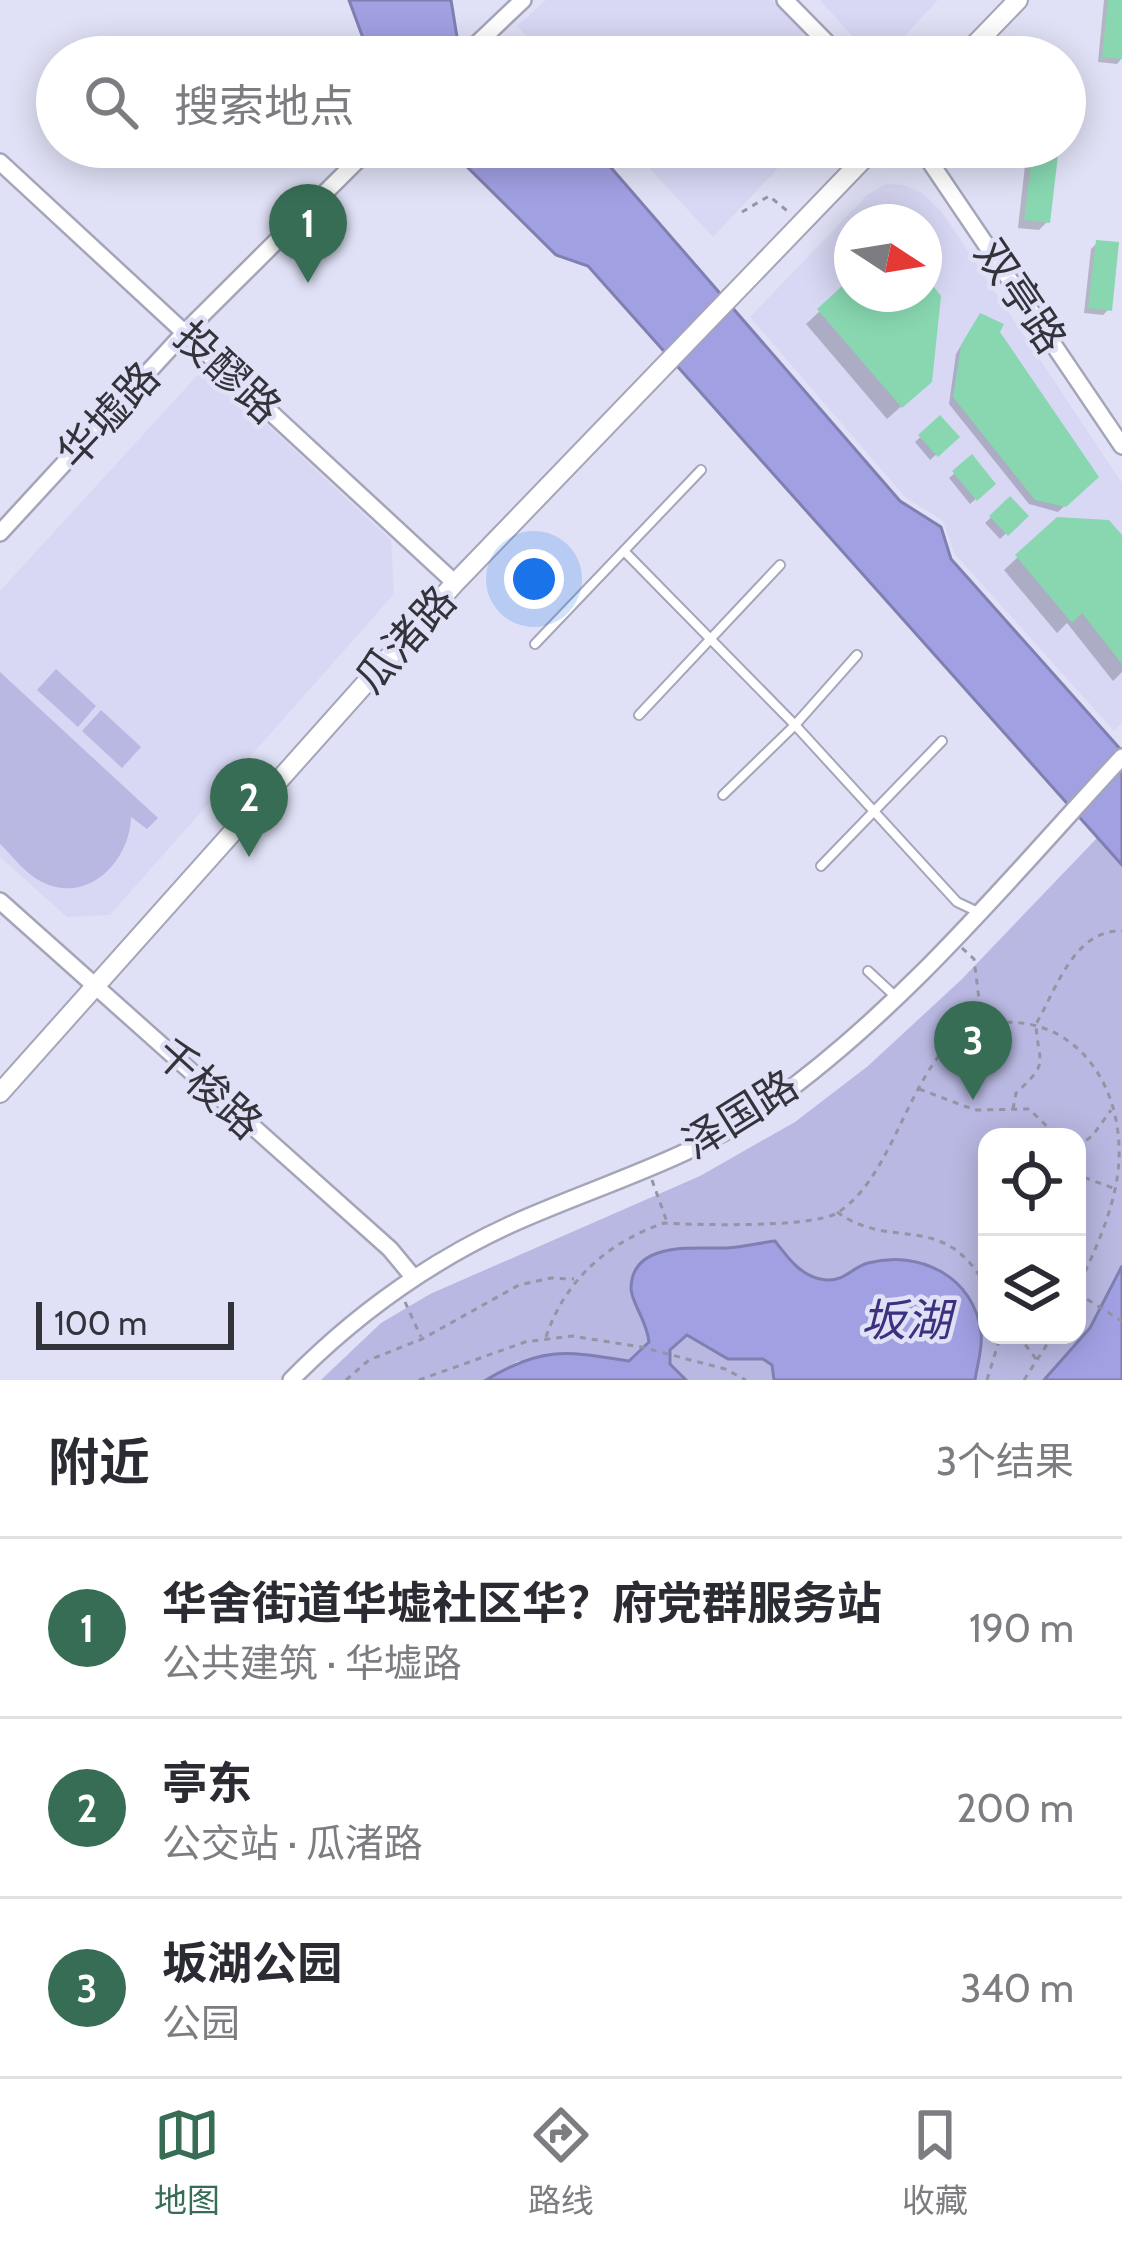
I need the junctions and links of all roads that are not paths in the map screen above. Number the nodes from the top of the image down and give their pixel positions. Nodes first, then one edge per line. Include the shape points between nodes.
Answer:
1 (523, 0) edge
2 (785, 0) edge
3 (1018, 0) edge
4 (484, 36) edge
5 (820, 36) edge
6 (983, 36) edge
7 (0, 162) edge
8 (350, 168) edge
9 (855, 168) edge
10 (934, 168) edge
11 (184, 332) junction
12 (1122, 446) edge
13 (701, 470) dead end
14 (0, 533) edge
15 (624, 551) junction
16 (780, 565) dead end
17 (455, 583) junction
18 (710, 638) junction
19 (535, 644) dead end
20 (857, 655) dead end
21 (639, 715) dead end
22 (795, 725) junction
23 (942, 741) dead end
24 (1122, 758) edge
25 (723, 795) dead end
26 (873, 810) junction
27 (820, 866) dead end
28 (0, 902) edge
29 (980, 913) junction
30 (868, 971) dead end
31 (94, 986) junction
32 (897, 998) junction
33 (0, 1093) edge
34 (406, 1282) junction
35 (291, 1380) edge

1 - 4 street
2 - 5 street
3 - 6 street
7 - 11 street, 投醪路
8 - 11 street, 华墟路
9 - 17 street, 瓜渚路
10 - 12 street, 双亭路
11 - 14 street, 华墟路
11 - 17 street, 投醪路
13 - 15 lane
15 - 18 lane
15 - 19 lane
16 - 18 lane
17 - 31 street, 瓜渚路
18 - 21 lane
18 - 22 lane
20 - 22 lane
22 - 25 lane
22 - 26 lane
23 - 26 lane
24 - 29 street, 泽国路
26 - 27 lane
26 - 29 lane via 957,902
28 - 31 street, 千梭路
29 - 32 street, 泽国路
30 - 32 lane
31 - 33 street, 瓜渚路
31 - 34 street, 千梭路 via 390,1250
32 - 34 street, 泽国路 via 770,1105
34 - 35 street, 泽国路

